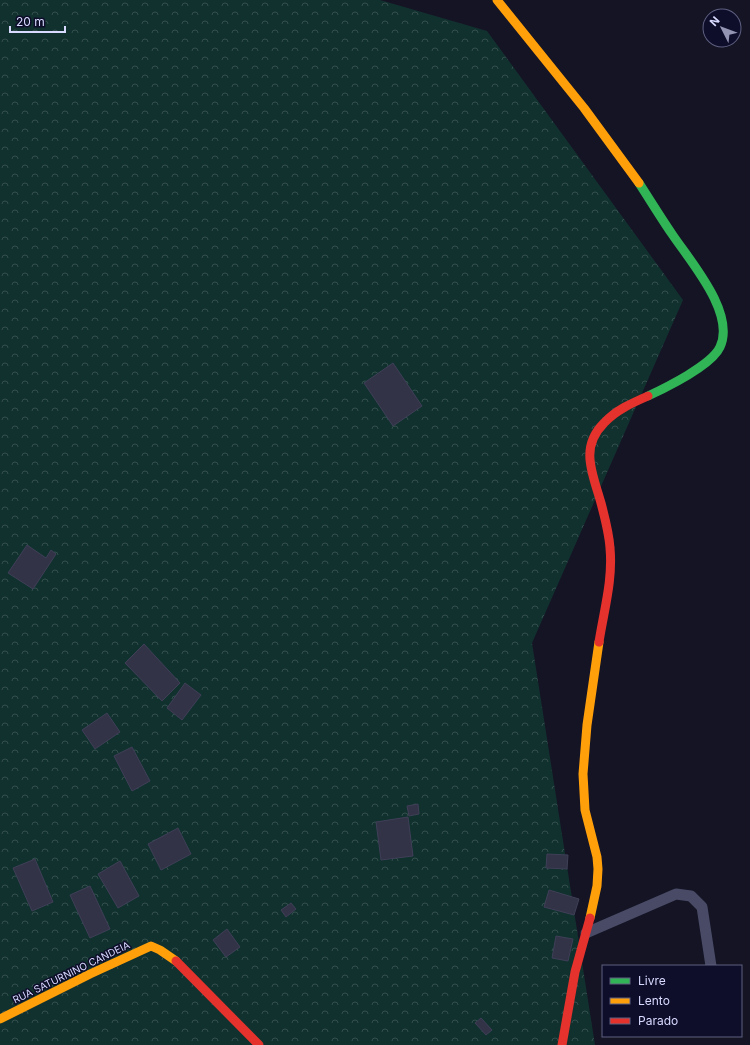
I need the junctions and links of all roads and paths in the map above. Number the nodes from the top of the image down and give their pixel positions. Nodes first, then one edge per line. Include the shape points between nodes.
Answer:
1 (497, 0) edge
2 (585, 933) junction
3 (711, 965) edge
4 (0, 1019) edge
5 (259, 1045) edge
6 (562, 1045) edge

1 - 2 street via 591,117 635,177 716,298 722,322 720,348 706,363 605,420 597,430 589,453 610,538 611,571 584,758 584,807 598,859 592,911
2 - 3 lane via 676,894 691,896 702,907
2 - 6 street via 570,992
4 - 5 street, RUA SATURNINO CANDEIA via 151,946 160,949 178,962

